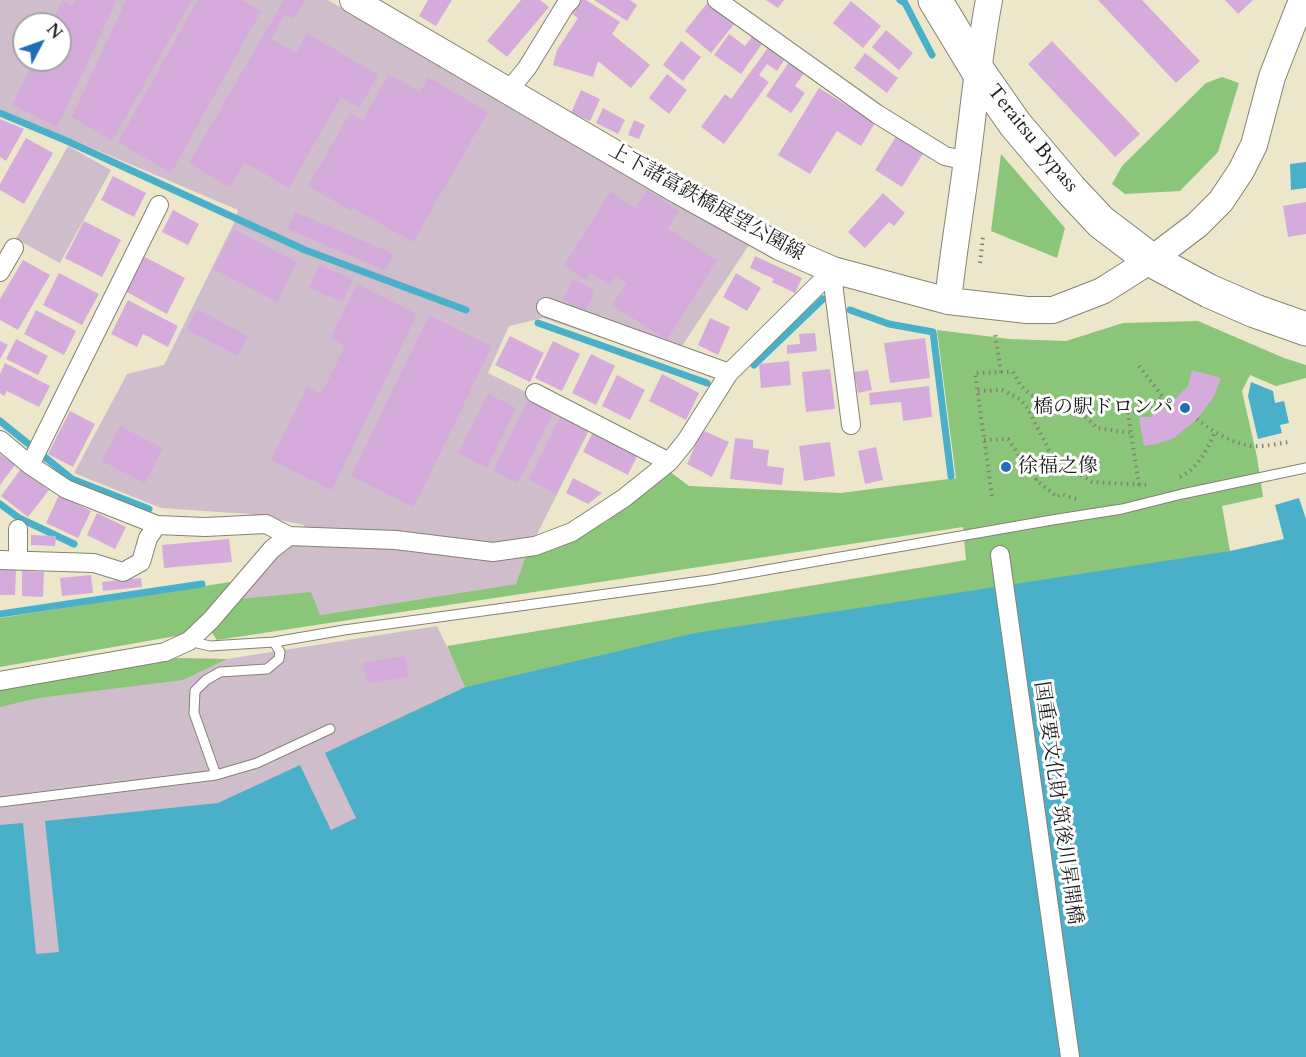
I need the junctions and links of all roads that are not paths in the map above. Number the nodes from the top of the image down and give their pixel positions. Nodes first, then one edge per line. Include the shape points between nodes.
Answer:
1 (353, 0) edge
2 (571, 0) edge
3 (717, 0) edge
4 (935, 0) edge
5 (989, 0) edge
6 (1302, 0) edge
7 (978, 71) junction
8 (509, 90) junction
9 (967, 160) junction
10 (159, 206) dead end
11 (14, 248) dead end
12 (1151, 260) junction
13 (833, 270) junction
14 (0, 272) edge
15 (948, 301) junction
16 (546, 307) dead end
17 (1306, 329) edge
18 (729, 373) junction
19 (536, 393) dead end
20 (851, 425) dead end
21 (0, 440) edge
22 (669, 462) junction
23 (30, 465) junction
24 (1306, 468) edge
25 (157, 525) junction
26 (18, 529) dead end
27 (289, 536) junction
28 (1000, 555) dead end
29 (9, 560) edge
30 (189, 641) junction
31 (274, 642) junction
32 (0, 681) edge
33 (330, 729) dead end
34 (216, 775) junction
35 (0, 802) edge
36 (1070, 1057) edge

1 - 8 street, 上下諸富鉄橋展望公園線
2 - 8 street
3 - 9 street via 877,114 945,156
4 - 7 highway, Teraitsu Bypass
5 - 7 street
6 - 12 street, 上下諸富鉄橋展望公園線 via 1272,77 1254,145 1241,171 1221,201 1197,225
7 - 9 street
7 - 12 highway, Teraitsu Bypass via 1015,124 1070,189 1101,222
8 - 13 street, 上下諸富鉄橋展望公園線 via 679,191 780,247
9 - 15 street
10 - 23 street
11 - 14 street
12 - 15 street, 上下諸富鉄橋展望公園線 via 1102,291 1053,310
12 - 17 highway, Teraitsu Bypass via 1209,291
13 - 15 street, 上下諸富鉄橋展望公園線
13 - 18 street
13 - 20 street
16 - 18 street
18 - 22 street
19 - 22 street
21 - 23 street
22 - 27 street via 572,532 535,546 493,552 396,540
23 - 25 street via 66,489
24 - 31 lane via 1122,509 709,580
25 - 27 street via 266,524
25 - 29 street via 148,538 141,562 123,572 94,563
26 - 29 street
27 - 30 street via 272,549
28 - 36 street, 国重要文化財 筑後川昇開橋
30 - 31 lane via 210,646
30 - 32 street via 165,652
31 - 34 lane via 279,659 267,669 220,672 195,691 194,714
33 - 34 lane via 257,763
34 - 35 lane

